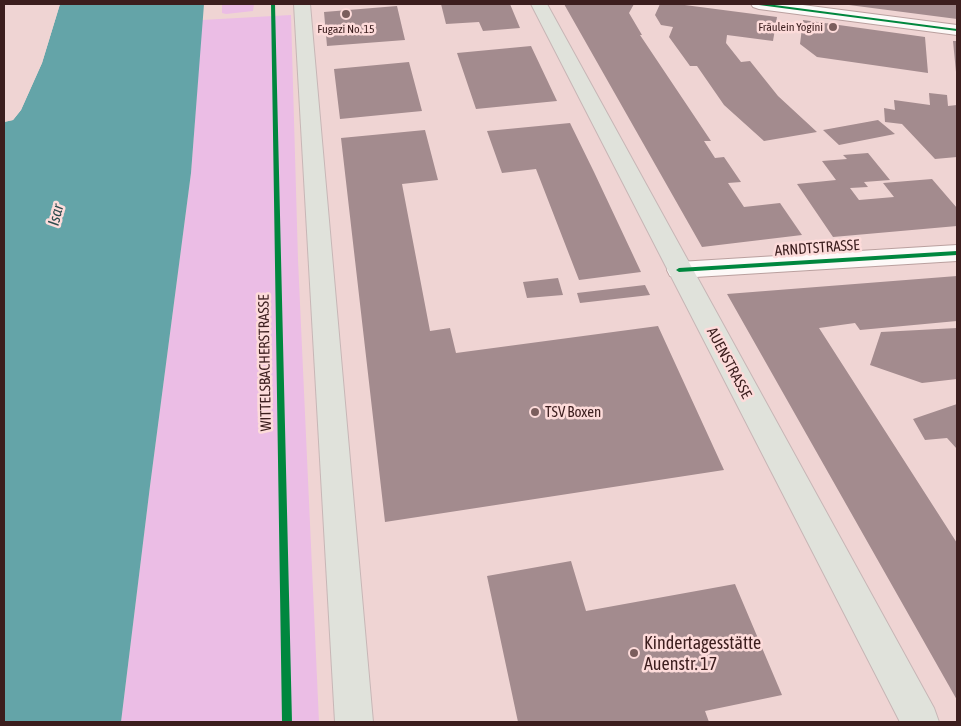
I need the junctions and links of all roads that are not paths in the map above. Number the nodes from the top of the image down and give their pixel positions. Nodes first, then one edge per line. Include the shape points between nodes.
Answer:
1 (302, 4) edge
2 (539, 4) edge
3 (759, 4) edge
4 (957, 30) edge
5 (957, 253) edge
6 (679, 270) junction
7 (354, 722) edge
8 (920, 722) edge

1 - 7 main road
2 - 6 main road, AUENSTRASSE
3 - 4 street
5 - 6 street, ARNDTSTRASSE
6 - 8 main road, AUENSTRASSE

